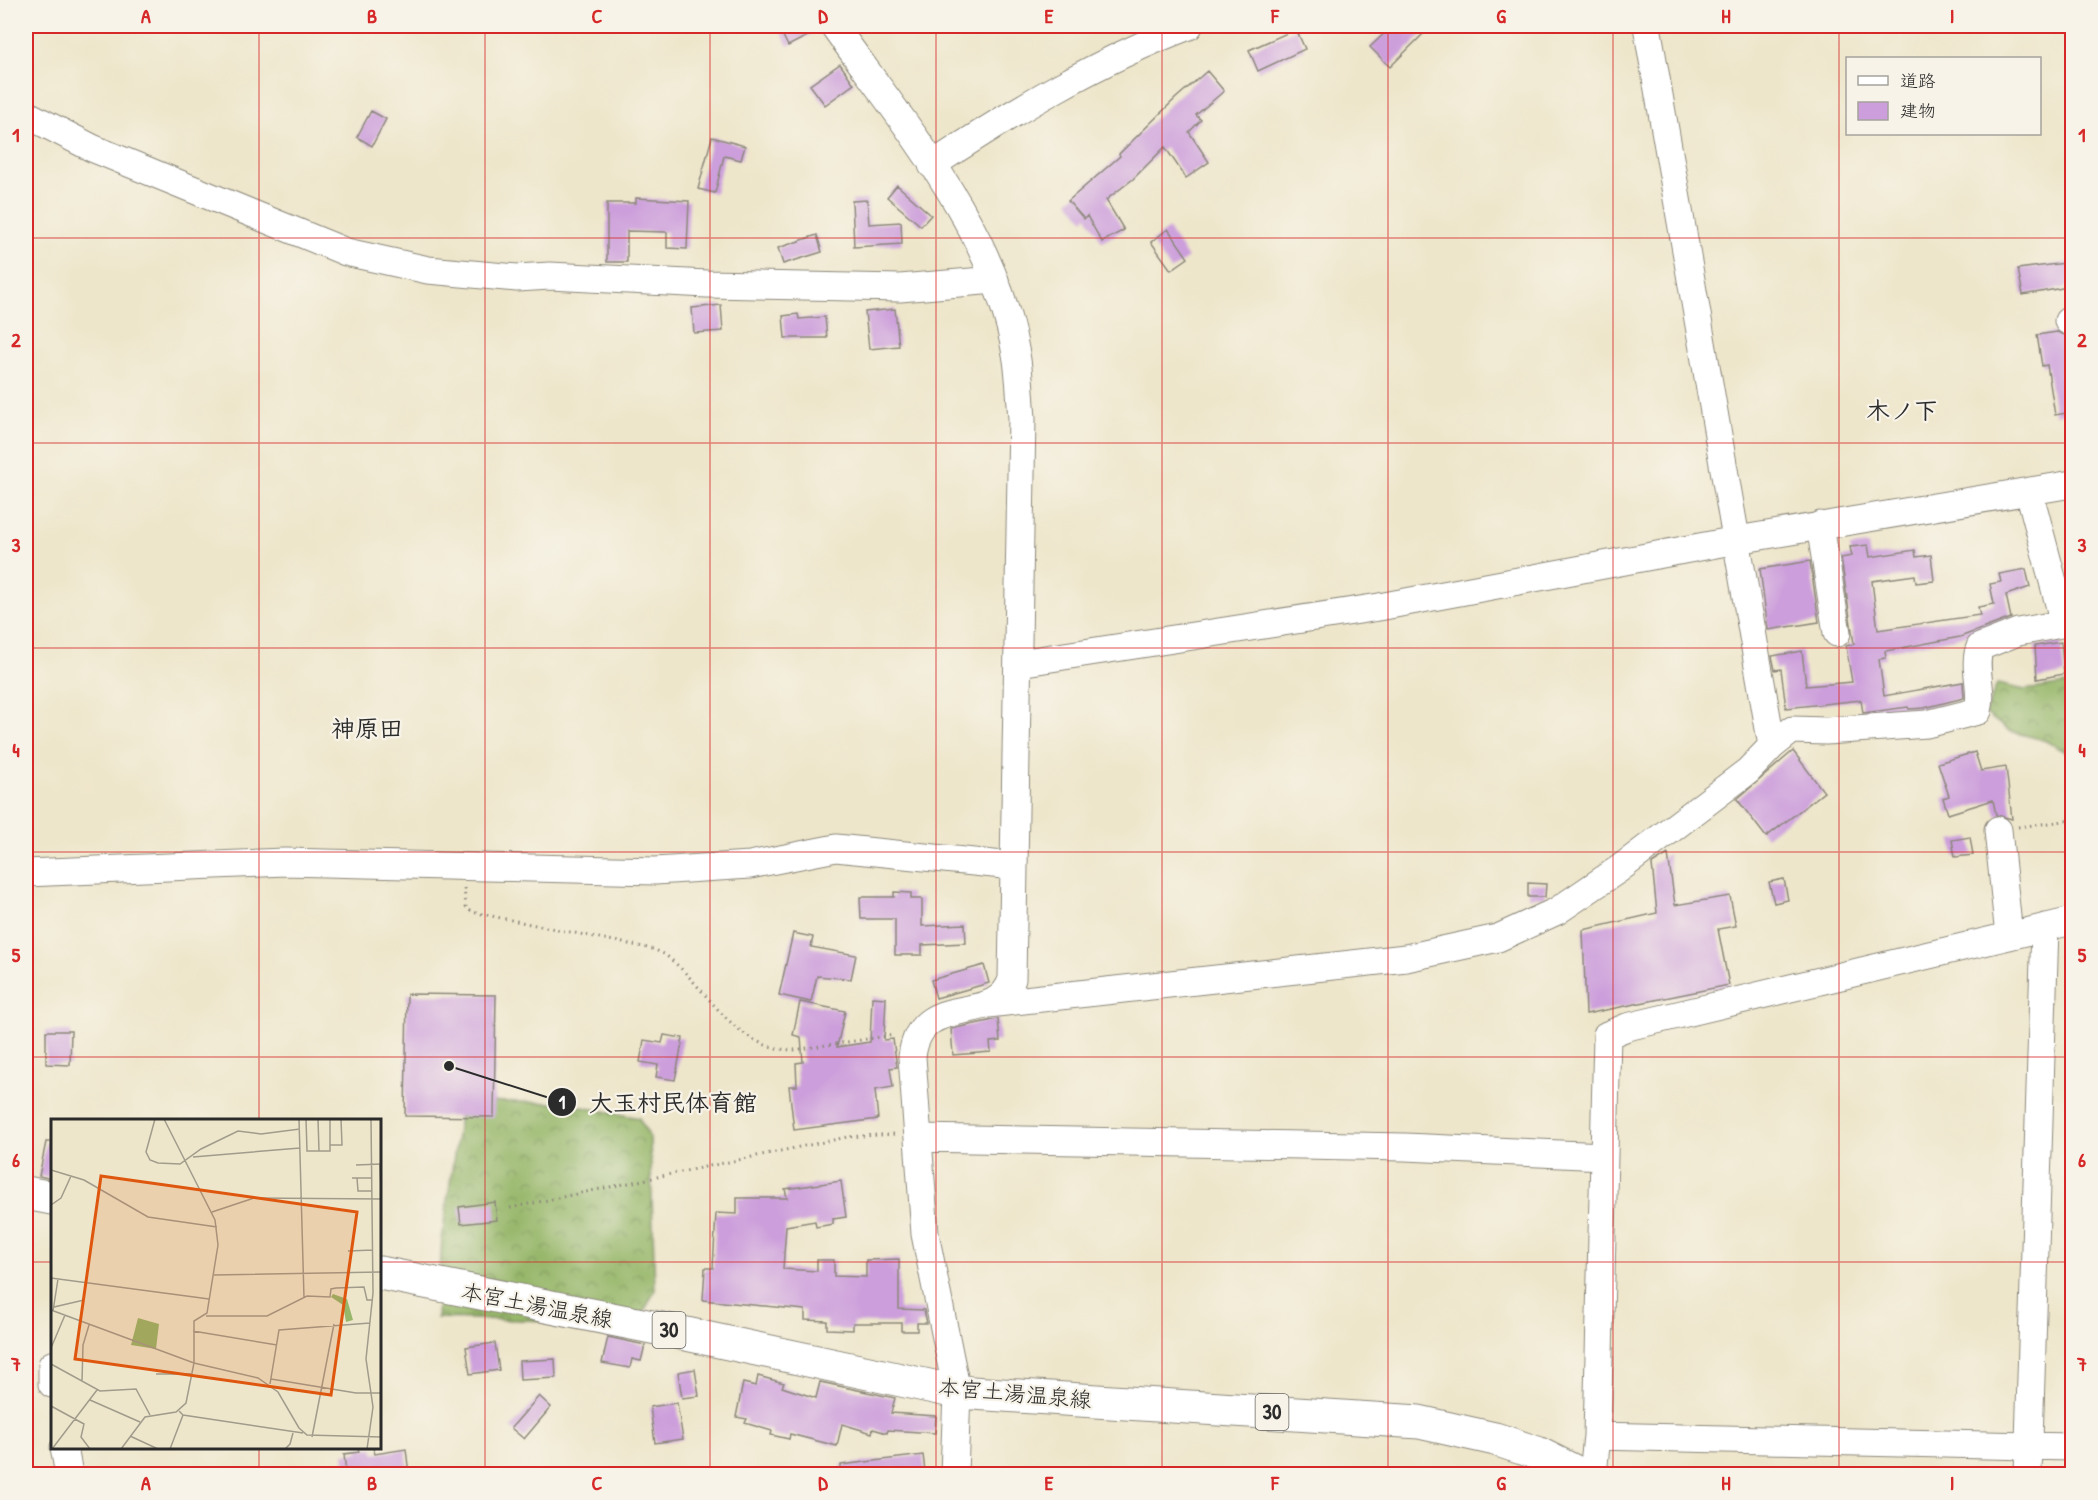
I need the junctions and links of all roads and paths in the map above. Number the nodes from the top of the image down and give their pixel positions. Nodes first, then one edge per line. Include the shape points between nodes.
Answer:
1 (834, 26) edge
2 (1189, 26) edge
3 (1647, 26) edge
4 (26, 114) edge
5 (932, 165) junction
6 (995, 280) junction
7 (2073, 484) edge
8 (2029, 491) junction
9 (1820, 525) junction
10 (1737, 540) junction
11 (2068, 622) edge
12 (1837, 633) dead end
13 (1019, 663) junction
14 (1772, 746) junction
15 (2073, 820) edge
16 (1998, 830) joint
17 (462, 866) junction
18 (1012, 866) junction
19 (26, 873) edge
20 (2073, 921) edge
21 (2044, 927) junction
22 (2009, 936) junction
23 (988, 1004) junction
24 (918, 1032) junction
25 (909, 1136) junction
26 (1604, 1156) junction
27 (26, 1193) edge
28 (51, 1198) edge
29 (510, 1208) dead end
30 (381, 1273) edge
31 (957, 1392) junction
32 (1597, 1437) junction
33 (2029, 1446) junction
34 (2073, 1447) edge
35 (64, 1449) edge
36 (69, 1474) edge
37 (954, 1474) edge
38 (1579, 1474) edge
39 (1593, 1474) edge
40 (2028, 1474) edge

1 - 5 street
2 - 5 street via 1088,70 1004,117
3 - 10 street
4 - 6 street via 92,148 346,252 428,270 517,278 900,288
5 - 6 street via 969,221
6 - 13 street via 1016,354 1022,418
7 - 8 street
8 - 9 street
8 - 11 street
9 - 10 street
9 - 12 street
10 - 13 street via 1379,607
10 - 14 street
11 - 14 street via 2018,632 1980,647 1976,658 1978,711 1927,724 1792,730
13 - 18 street
14 - 23 street via 1748,771 1619,869 1557,910 1498,938 1406,958
15 - 16 path
16 - 22 street
17 - 18 street via 655,871 750,866 836,848
17 - 19 street via 285,862
17 - 24 path via 468,910 656,950 669,958 736,1029 755,1041 794,1050
18 - 23 street via 1012,979 1004,994
20 - 21 street
21 - 22 street
21 - 33 street
22 - 26 street via 1607,1035
23 - 24 street via 932,1018
24 - 25 street via 912,1057
25 - 26 street via 1405,1147
25 - 29 path via 847,1137
25 - 31 street
26 - 32 street
27 - 28 main road
30 - 31 main road, 本宮土湯温泉線 / 30
31 - 37 street
31 - 38 main road, 本宮土湯温泉線 / 30 via 1419,1422 1526,1450
32 - 33 street
32 - 39 street
33 - 34 street
33 - 40 street
35 - 36 street

